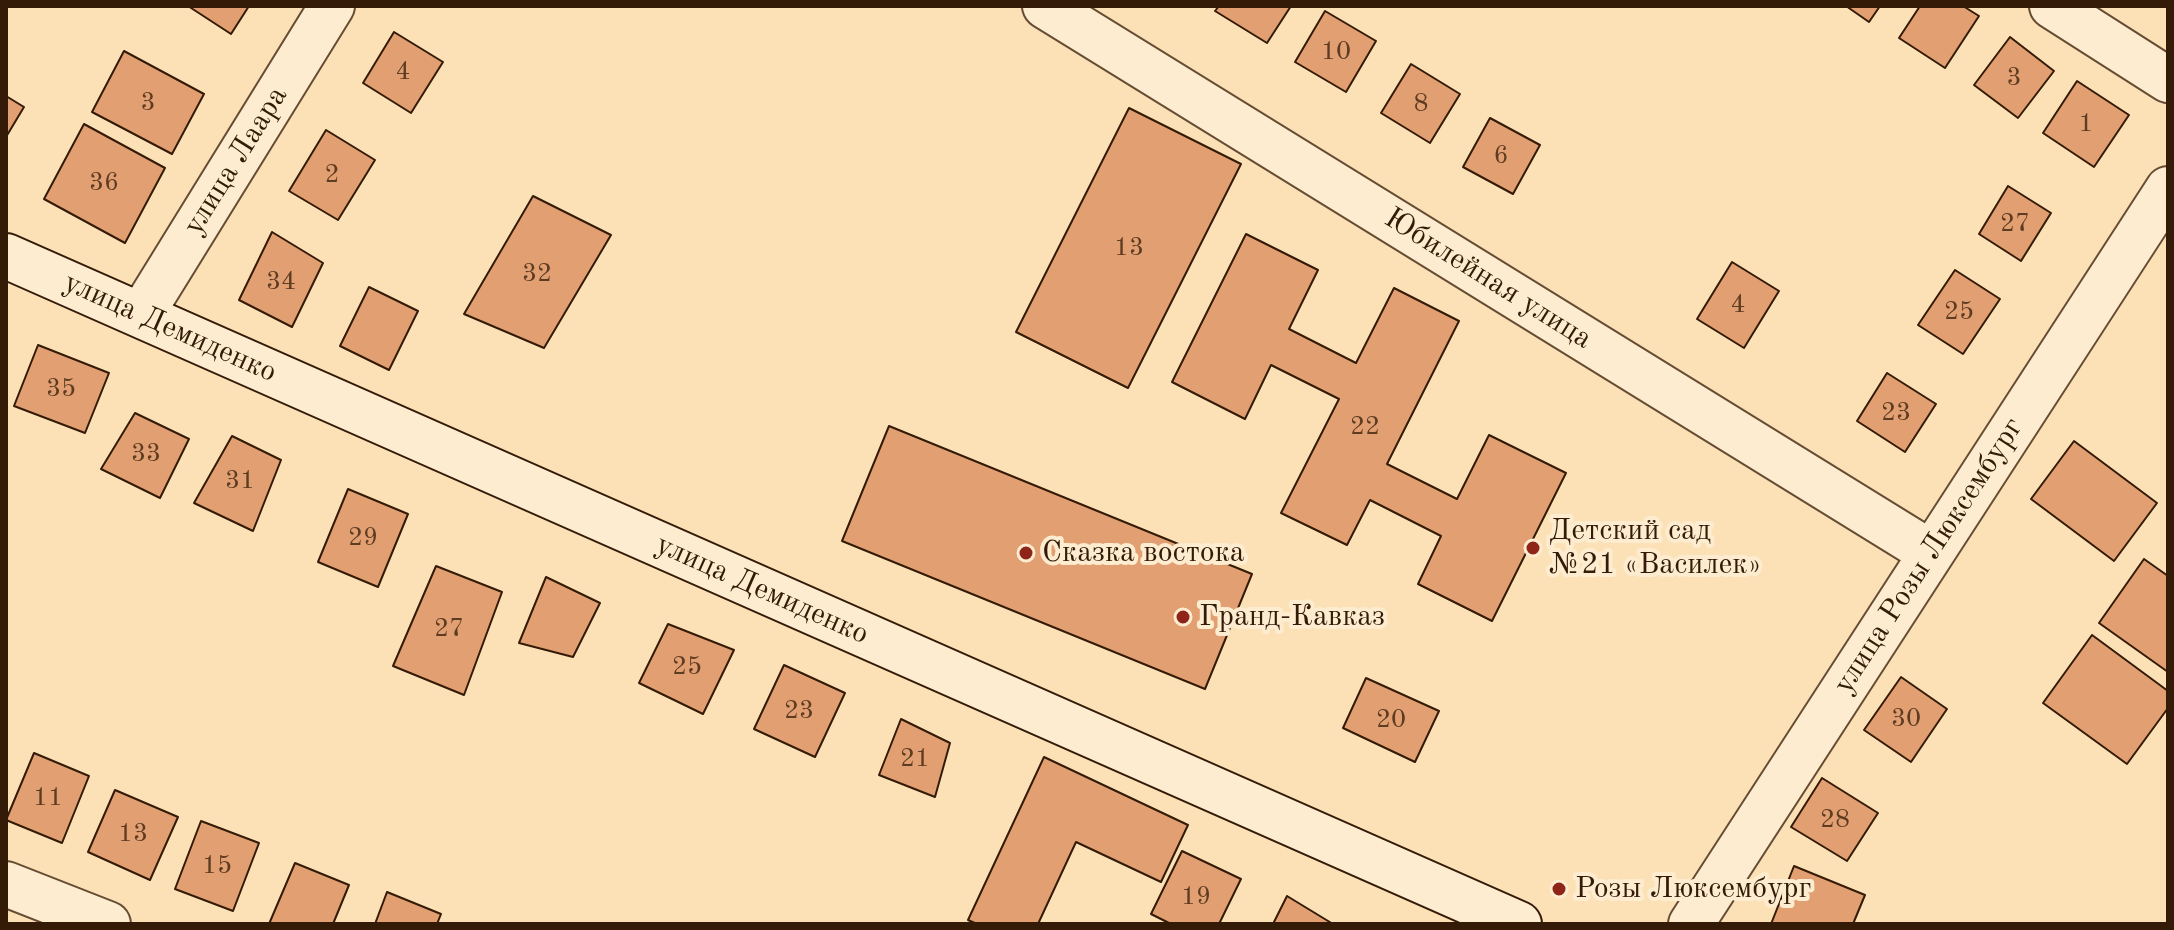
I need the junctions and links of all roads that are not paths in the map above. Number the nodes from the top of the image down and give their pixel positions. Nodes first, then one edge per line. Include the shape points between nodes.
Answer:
1 (332, 6) edge
2 (1045, 6) edge
3 (2052, 6) edge
4 (2168, 80) edge
5 (2168, 189) edge
6 (6, 256) edge
7 (141, 315) junction
8 (1931, 553) junction
9 (6, 884) edge
10 (108, 924) edge
11 (1519, 924) edge
12 (1691, 924) edge

1 - 7 street, улица Лаара
2 - 8 street, Юбилейная улица
3 - 4 street
5 - 8 street, улица Розы Люксембург
6 - 7 street, улица Демиденко
7 - 11 street, улица Демиденко
8 - 12 street, улица Розы Люксембург
9 - 10 street

